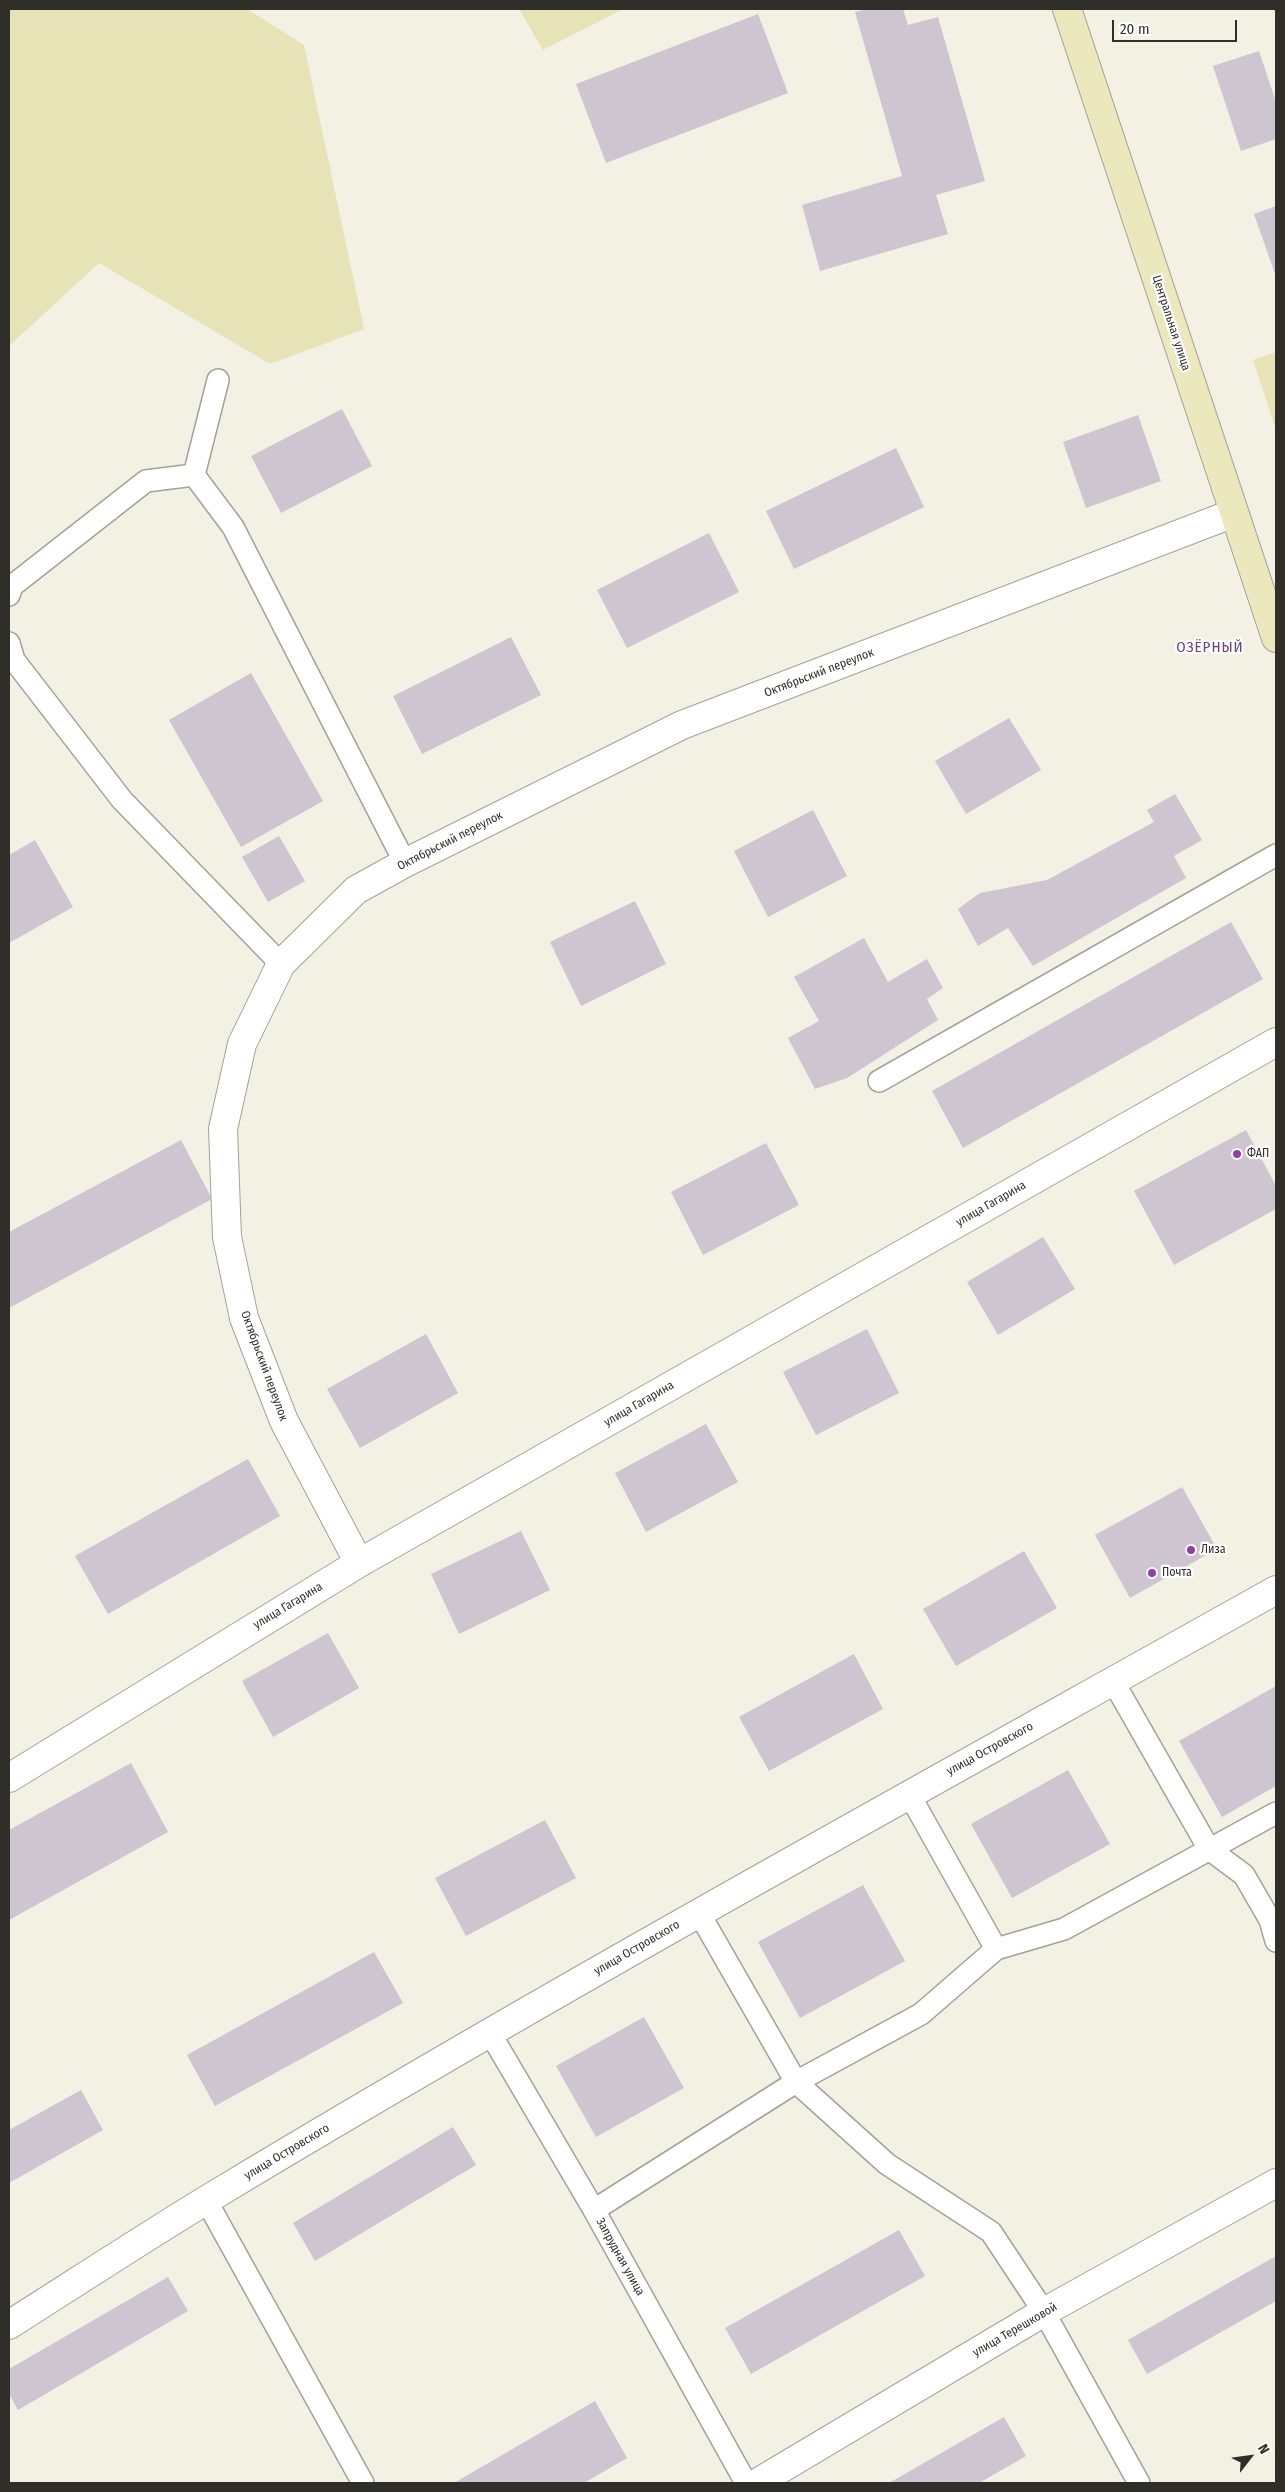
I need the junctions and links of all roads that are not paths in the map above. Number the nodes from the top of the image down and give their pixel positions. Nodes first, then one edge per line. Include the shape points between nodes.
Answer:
1 (1067, 9) edge
2 (218, 380) dead end
3 (194, 475) junction
4 (1234, 513) junction
5 (9, 596) edge
6 (1276, 638) edge
7 (9, 643) edge
8 (1276, 855) edge
9 (405, 863) junction
10 (281, 964) junction
11 (1276, 1042) edge
12 (879, 1081) dead end
13 (359, 1563) junction
14 (1276, 1590) edge
15 (1113, 1681) junction
16 (9, 1778) edge
17 (909, 1794) junction
18 (1276, 1813) edge
19 (1209, 1849) junction
20 (699, 1913) junction
21 (1276, 1941) edge
22 (996, 1949) junction
23 (490, 2033) junction
24 (796, 2082) junction
25 (1276, 2183) edge
26 (206, 2200) junction
27 (594, 2210) junction
28 (1044, 2312) junction
29 (9, 2325) edge
30 (363, 2483) edge
31 (746, 2483) edge
32 (757, 2483) edge
33 (1139, 2483) edge

1 - 4 street, Центральная улица
2 - 3 lane
3 - 5 lane via 146,481 12,586
3 - 9 lane via 233,527
4 - 6 street, Центральная улица
4 - 9 street, Октябрьский переулок via 682,725
7 - 10 lane via 14,660 122,800
8 - 12 lane
9 - 10 street, Октябрьский переулок via 356,890
10 - 13 street, Октябрьский переулок via 242,1044 223,1129 227,1237 244,1318 284,1421
11 - 13 street, улица Гагарина
13 - 16 street, улица Гагарина
14 - 15 street, улица Островского
15 - 17 street, улица Островского
15 - 19 lane
17 - 20 street, улица Островского
17 - 22 lane
18 - 19 lane
19 - 21 lane via 1244,1875 1270,1920
19 - 22 lane via 1064,1929
20 - 23 street, улица Островского
20 - 24 lane
22 - 24 lane via 921,2014
23 - 26 street, улица Островского
23 - 27 lane, Запрудная улица
24 - 27 lane
24 - 28 lane via 887,2164 991,2232
25 - 28 street, улица Терешковой
26 - 29 street, улица Островского
26 - 30 lane
27 - 31 lane, Запрудная улица
28 - 32 street, улица Терешковой
28 - 33 lane

